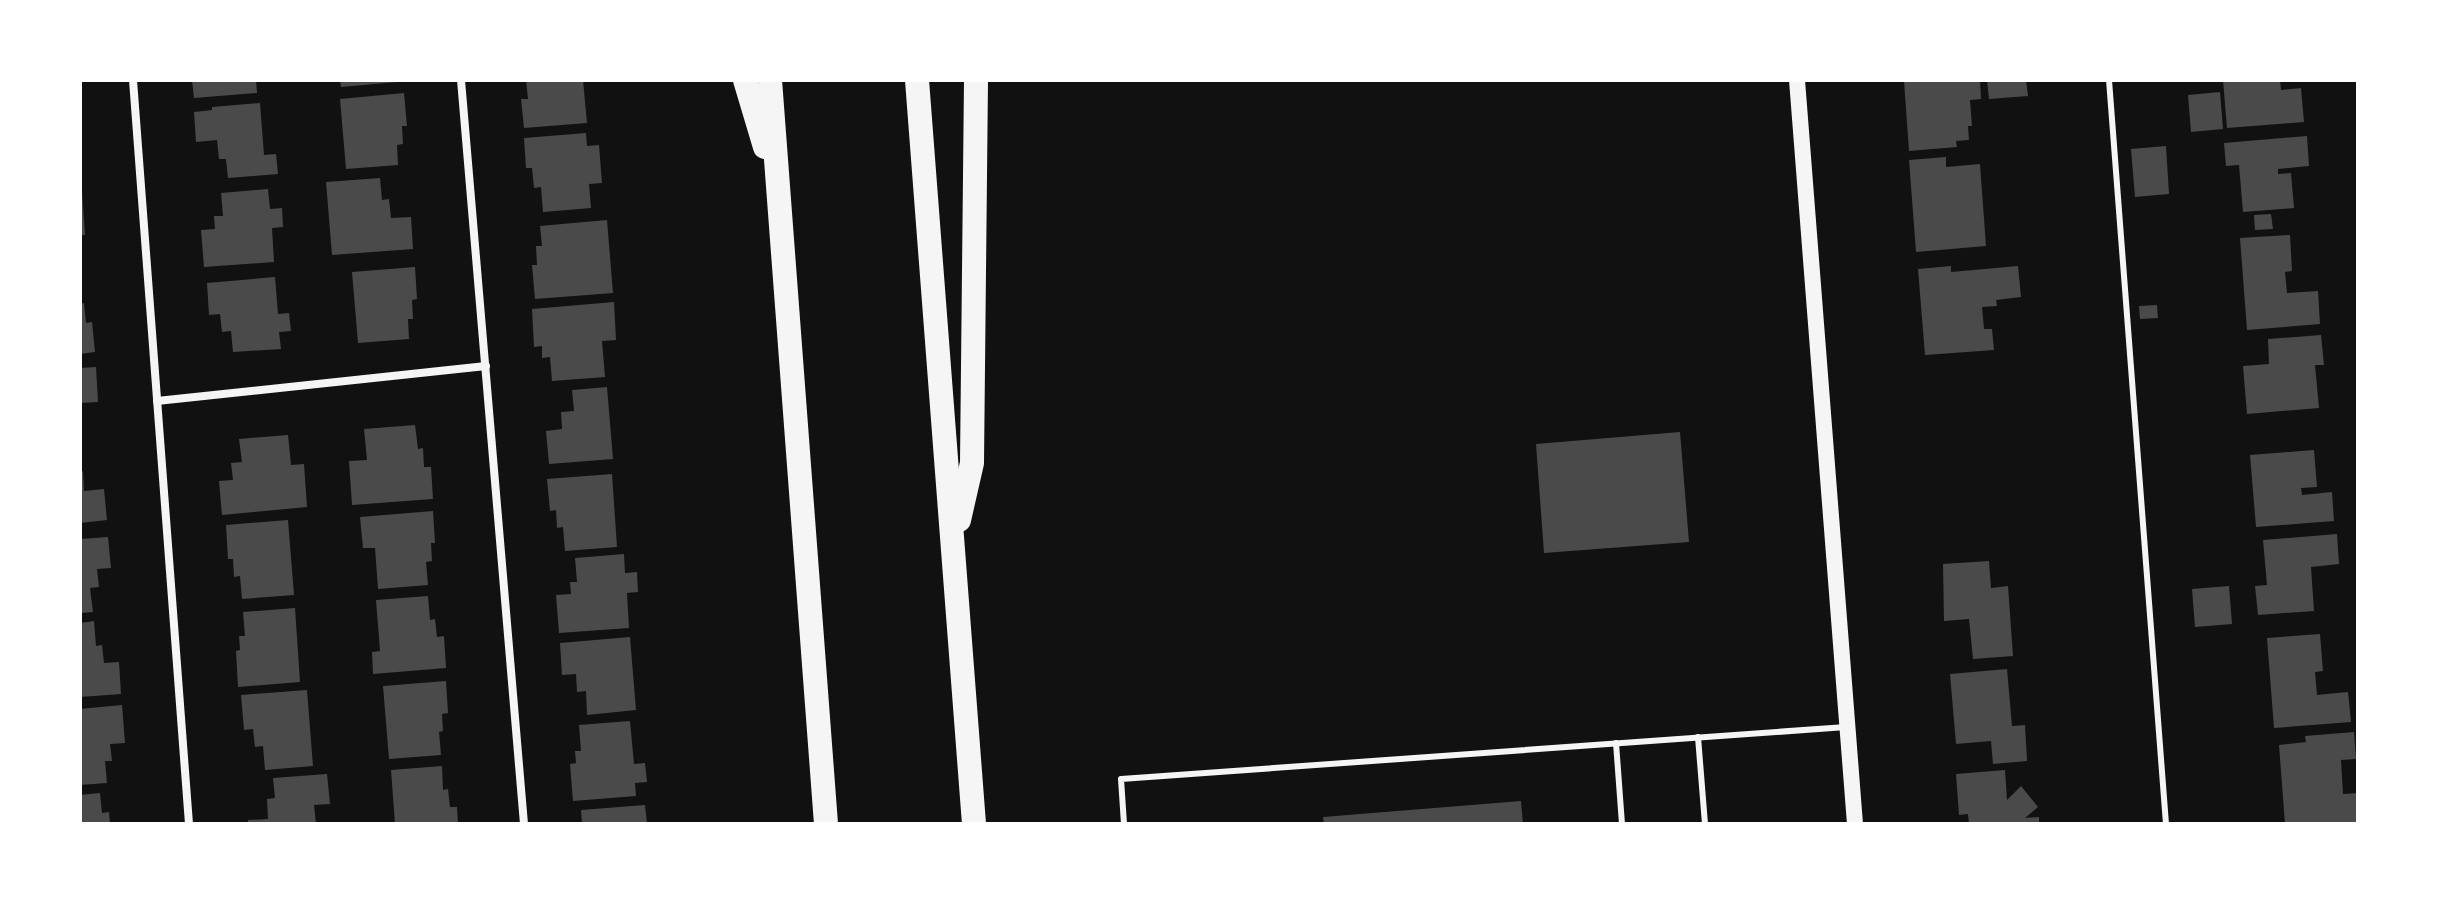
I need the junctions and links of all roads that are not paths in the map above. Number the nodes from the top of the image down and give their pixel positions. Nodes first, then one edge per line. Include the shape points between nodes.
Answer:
1 (133, 80) edge
2 (461, 80) edge
3 (745, 80) edge
4 (770, 80) edge
5 (917, 80) edge
6 (976, 80) edge
7 (1797, 80) edge
8 (2109, 80) edge
9 (778, 195) junction
10 (486, 366) junction
11 (157, 401) junction
12 (953, 546) junction
13 (1847, 727) junction
14 (1698, 737) junction
15 (1616, 743) junction
16 (189, 824) edge
17 (524, 824) edge
18 (826, 824) edge
19 (974, 824) edge
20 (1124, 824) edge
21 (1622, 824) edge
22 (1705, 824) edge
23 (1855, 824) edge
24 (2166, 824) edge

1 - 11 street
2 - 10 street
3 - 9 highway
4 - 9 highway
5 - 12 highway
6 - 12 highway via 972,463
7 - 13 main road
8 - 24 lane
9 - 18 highway
10 - 11 street
10 - 17 street
11 - 16 street
12 - 19 highway
13 - 14 lane
13 - 23 main road
14 - 15 lane
14 - 22 lane
15 - 20 lane via 1121,779
15 - 21 lane

